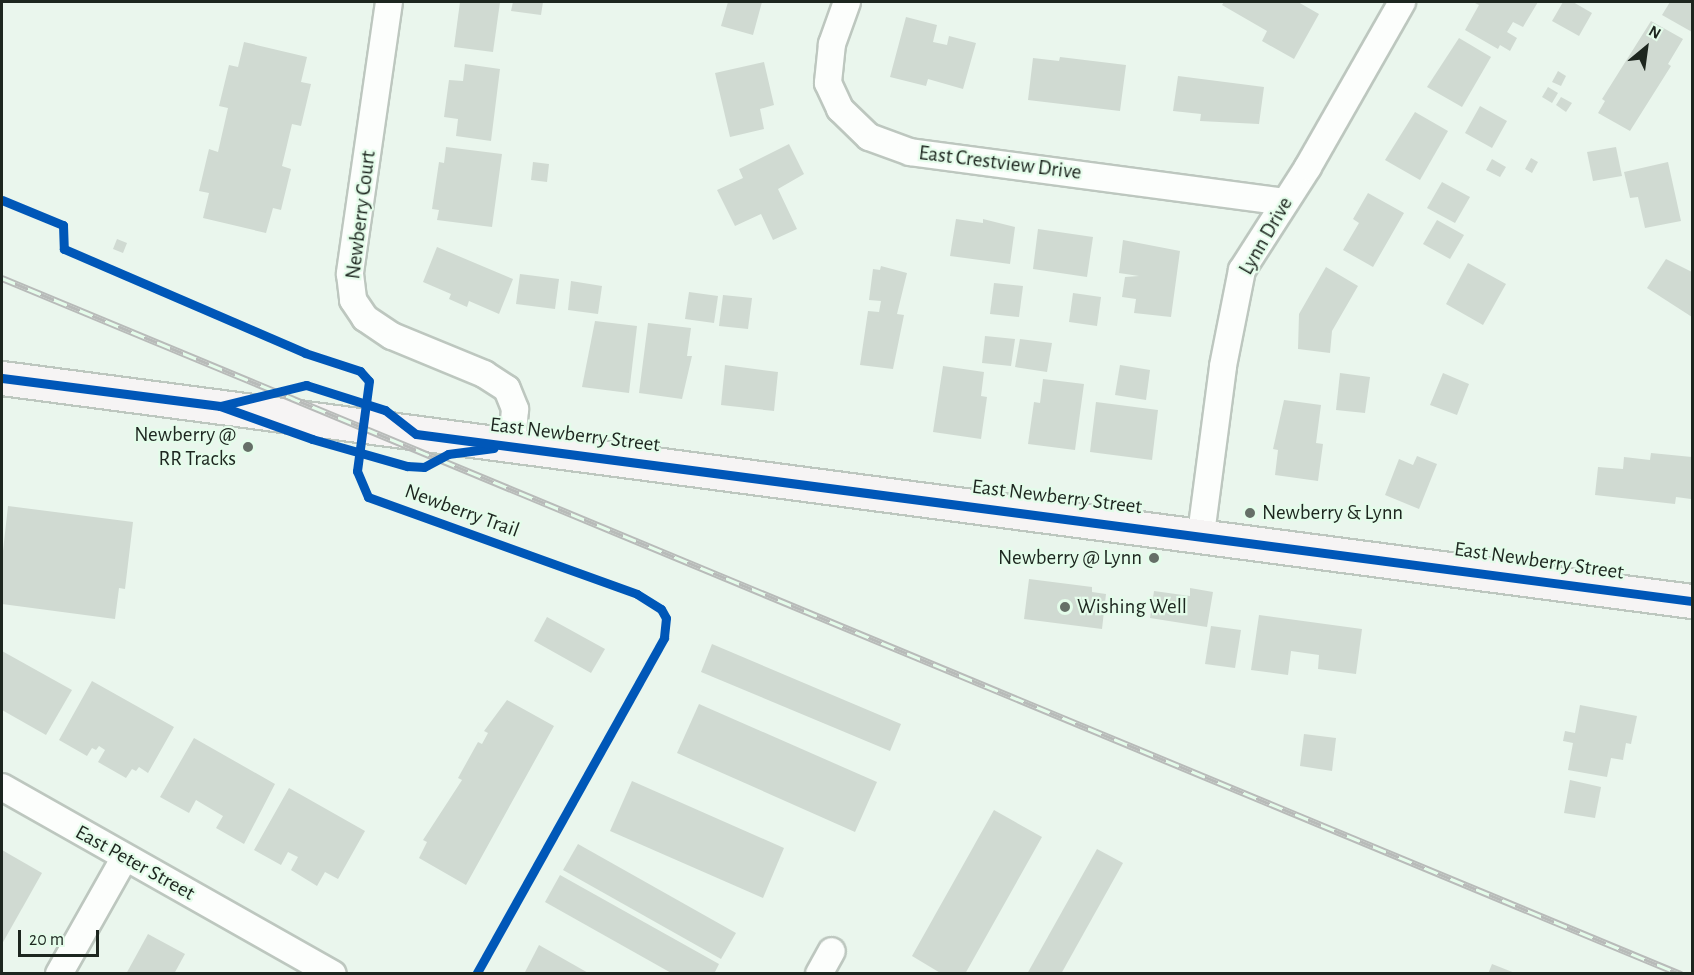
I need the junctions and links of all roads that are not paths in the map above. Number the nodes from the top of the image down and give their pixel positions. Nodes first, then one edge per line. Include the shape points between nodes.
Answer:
1 (389, 2) edge
2 (847, 2) edge
3 (1402, 2) edge
4 (1285, 202) junction
5 (2, 378) edge
6 (512, 445) junction
7 (1201, 534) junction
8 (1692, 601) edge
9 (2, 787) edge
10 (124, 857) junction
11 (832, 951) dead end
12 (59, 974) edge
13 (333, 974) edge
14 (819, 974) edge

1 - 6 street, Newberry Court via 350,274 353,300 365,318 392,336 484,374 507,389 515,409
2 - 4 street, East Crestview Drive via 832,45 828,83 840,109 869,136 910,152
3 - 4 street, Lynn Drive
4 - 7 street, Lynn Drive via 1242,270 1223,366
5 - 6 main road, East Newberry Street
6 - 7 main road, East Newberry Street
7 - 8 main road, East Newberry Street
9 - 10 street, East Peter Street
10 - 12 street
10 - 13 street, East Peter Street
11 - 14 street

